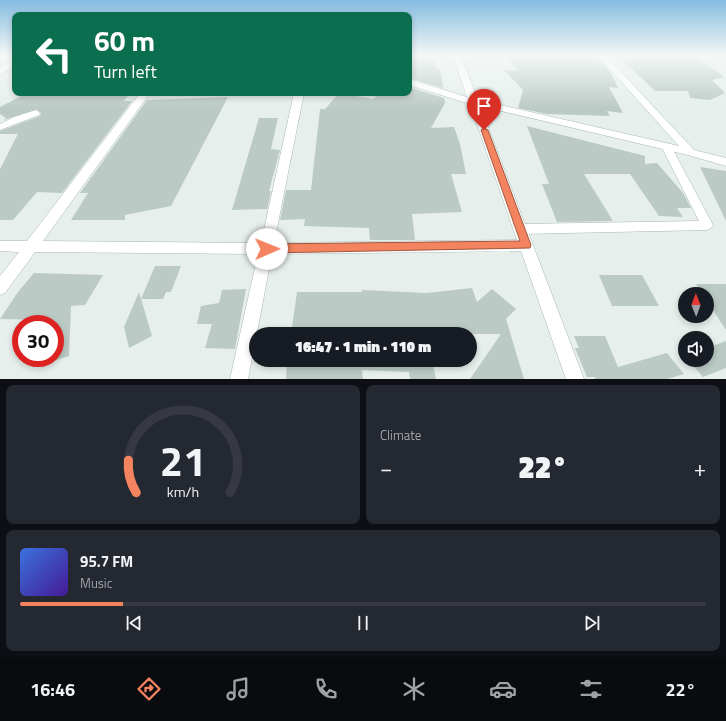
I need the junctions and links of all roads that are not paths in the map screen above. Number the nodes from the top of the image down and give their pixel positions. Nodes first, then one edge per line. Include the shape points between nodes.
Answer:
1 (464, 74) edge
2 (618, 74) edge
3 (412, 83) edge
4 (143, 96) edge
5 (298, 96) edge
6 (474, 102) junction
7 (36, 113) dead end
8 (0, 127) edge
9 (666, 146) junction
10 (690, 152) junction
11 (726, 162) edge
12 (520, 229) junction
13 (526, 245) junction
14 (0, 246) edge
15 (31, 246) junction
16 (267, 249) junction
17 (0, 288) edge
18 (239, 379) edge
19 (575, 379) edge

1 - 6 street
2 - 10 street
3 - 6 street
4 - 15 street
5 - 16 street
6 - 9 street
6 - 12 street
7 - 8 lane
9 - 10 street
9 - 12 lane via 707,226
10 - 11 street
12 - 13 street
13 - 16 street
13 - 19 street
14 - 15 street
15 - 16 street
15 - 17 street
16 - 18 street

